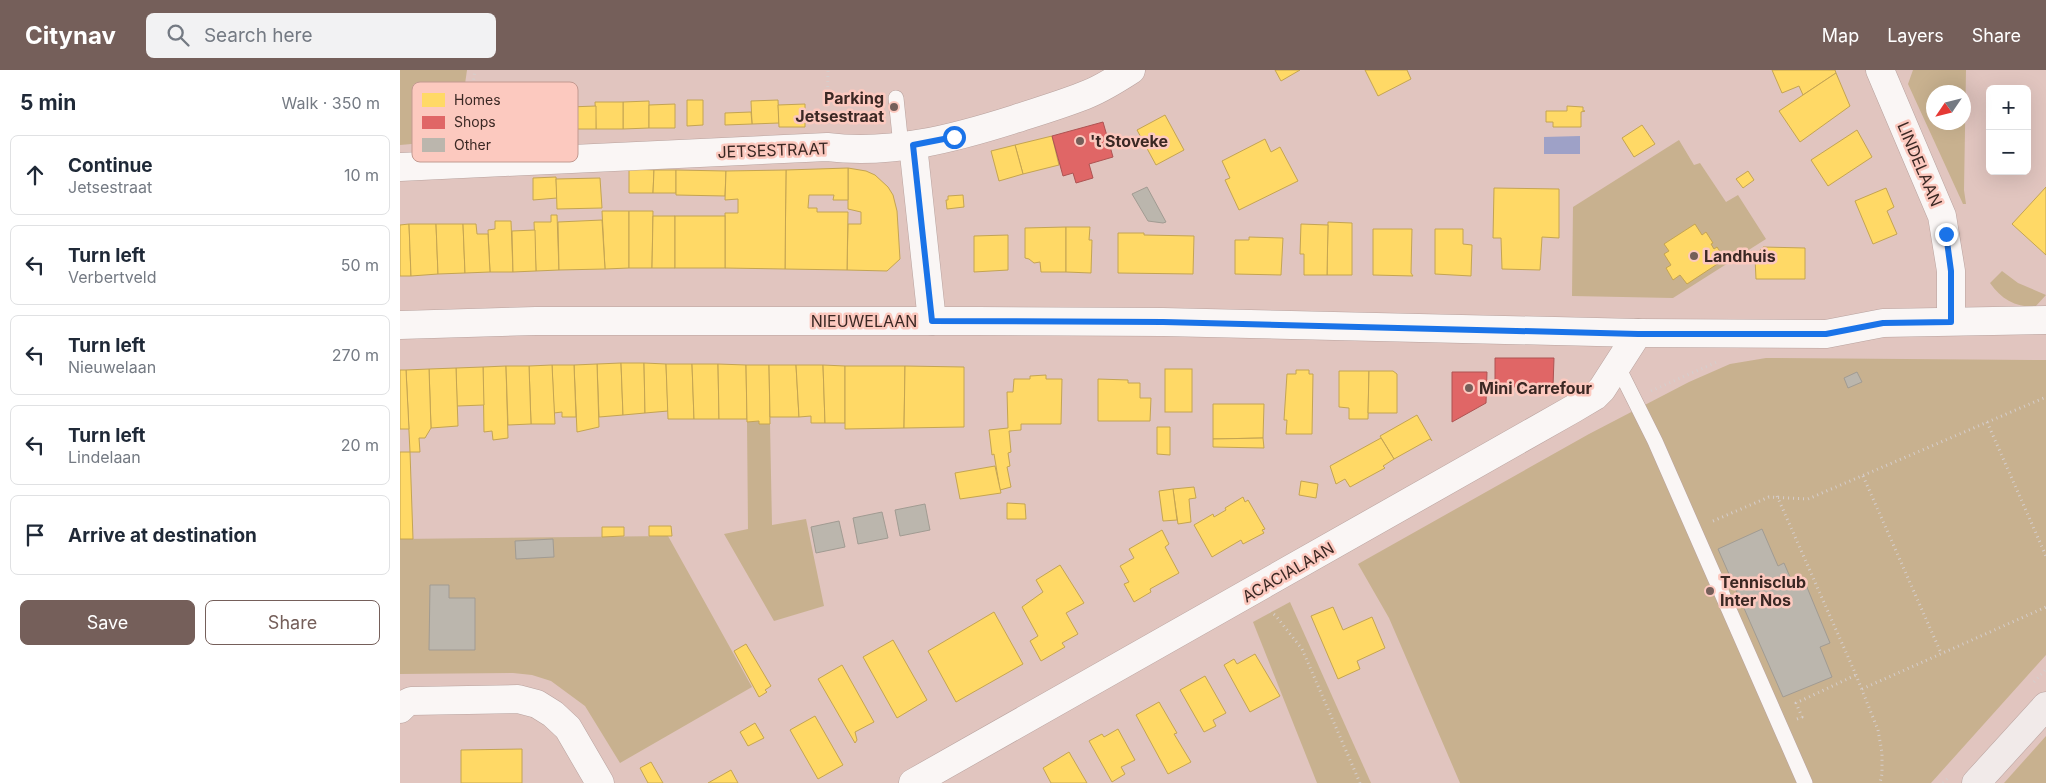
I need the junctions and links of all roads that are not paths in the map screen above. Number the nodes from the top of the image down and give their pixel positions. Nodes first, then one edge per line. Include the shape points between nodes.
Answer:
1 (1880, 70) edge
2 (1128, 71) edge
3 (896, 98) dead end
4 (907, 146) junction
5 (578, 159) edge
6 (507, 162) edge
7 (400, 167) edge
8 (2046, 320) edge
9 (932, 321) junction
10 (1951, 322) junction
11 (400, 325) edge
12 (1638, 334) junction
13 (1617, 365) junction
14 (2046, 706) edge
15 (400, 709) edge
16 (600, 783) edge
17 (913, 783) edge
18 (1805, 783) edge
19 (1976, 783) edge

1 - 10 street, LINDELAAN via 1942,216 1951,271
2 - 4 street, JETSESTRAAT via 1089,94 1067,102 962,136
3 - 4 lane
4 - 5 street, JETSESTRAAT
4 - 9 street
6 - 7 street, JETSESTRAAT
8 - 10 street, NIEUWELAAN
9 - 11 street, NIEUWELAAN via 545,321
9 - 12 street, NIEUWELAAN via 1173,322
10 - 12 street, NIEUWELAAN via 1883,323 1826,334
12 - 13 street, ACACIALAAN
13 - 17 street, ACACIALAAN via 1602,388 1573,409
13 - 18 lane via 1655,441
14 - 19 main road
15 - 16 street via 411,701 518,699 537,704 568,728

